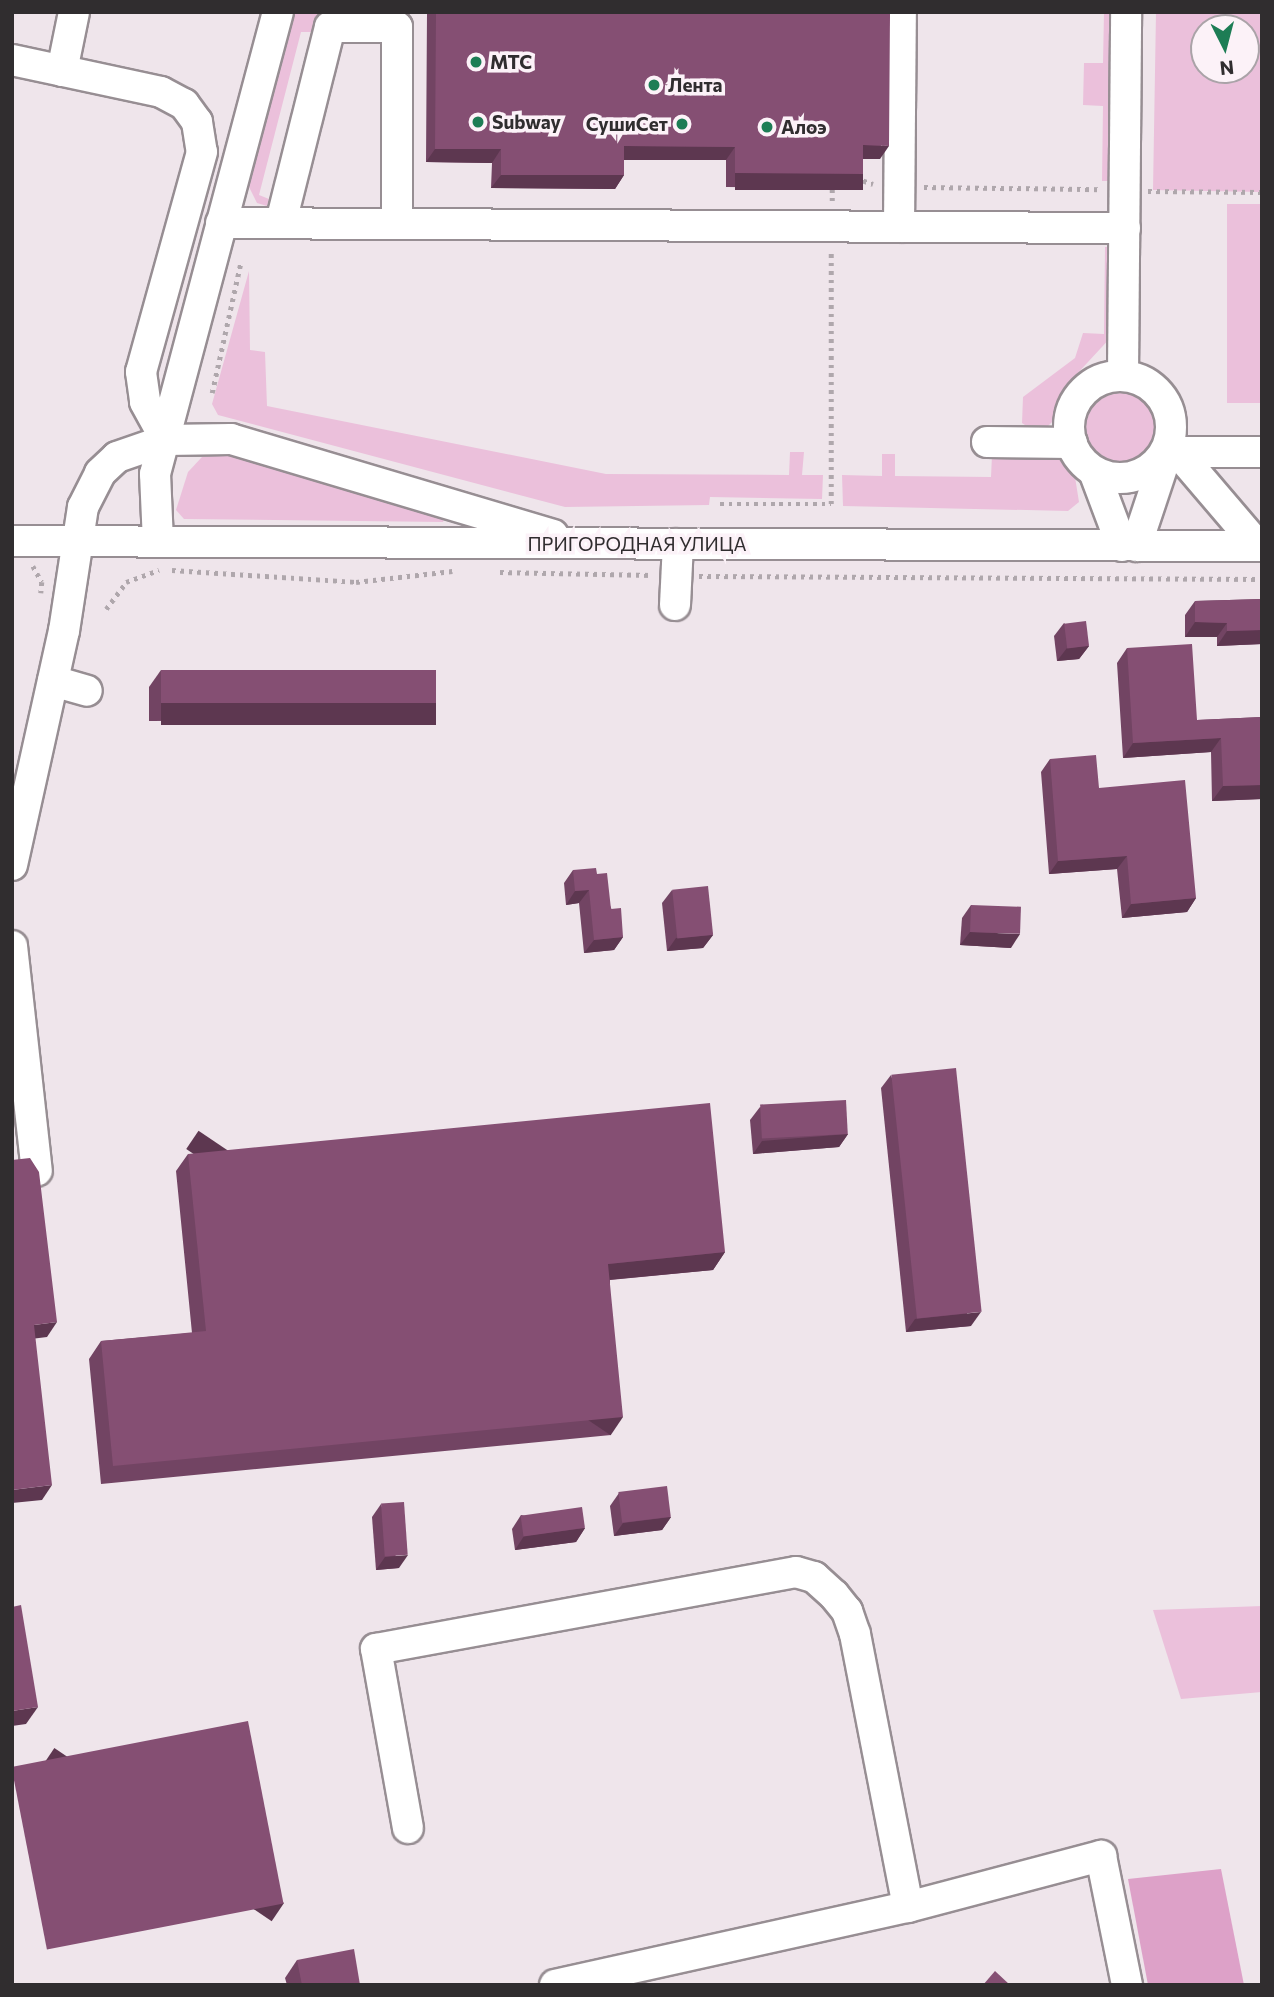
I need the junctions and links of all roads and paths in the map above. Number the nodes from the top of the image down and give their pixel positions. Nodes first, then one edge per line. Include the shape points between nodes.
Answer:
1 (74, 12) edge
2 (278, 12) edge
3 (901, 12) edge
4 (1126, 12) edge
5 (397, 20) edge
6 (12, 60) edge
7 (62, 71) junction
8 (854, 178) edge
9 (900, 186) junction
10 (832, 188) edge
11 (1125, 190) junction
12 (1262, 192) edge
13 (281, 222) junction
14 (236, 223) junction
15 (397, 223) junction
16 (831, 226) junction
17 (899, 227) junction
18 (1125, 228) junction
19 (1124, 374) junction
20 (212, 393) dead end
21 (166, 440) junction
22 (987, 442) dead end
23 (1072, 443) junction
24 (1174, 448) junction
25 (1262, 452) edge
26 (1095, 474) junction
27 (720, 505) dead end
28 (77, 542) junction
29 (158, 542) junction
30 (580, 544) junction
31 (678, 544) junction
32 (1129, 546) junction
33 (1260, 546) edge
34 (18, 552) edge
35 (454, 571) dead end
36 (496, 572) dead end
37 (677, 575) junction
38 (1262, 579) edge
39 (41, 600) dead end
40 (675, 605) dead end
41 (106, 609) dead end
42 (53, 681) junction
43 (87, 691) dead end
44 (12, 865) edge
45 (12, 946) edge
46 (37, 1171) edge
47 (408, 1828) dead end
48 (908, 1907) junction
49 (555, 1985) edge
50 (1127, 1985) edge

1 - 7 street
2 - 14 street
3 - 9 street
4 - 11 street
5 - 13 street via 330,27
5 - 15 street
6 - 7 street
7 - 21 street via 161,92 184,104 197,122 202,152 141,372 145,402
8 - 9 path
9 - 11 path
9 - 17 street
10 - 16 path
11 - 12 path
11 - 18 street
13 - 14 street
13 - 15 street
14 - 20 path
14 - 21 street
15 - 16 street
16 - 17 street
16 - 27 path via 831,504
17 - 18 street
18 - 19 street
19 - 23 street via 1095,380 1074,400 1067,428
19 - 24 street via 1153,385 1171,412
21 - 28 street via 137,447 100,473 83,507
21 - 29 street via 155,474
21 - 30 street via 231,439 443,499
22 - 23 street
23 - 26 street via 1075,455
24 - 25 street
24 - 26 street via 1152,469 1122,480
24 - 32 street
24 - 33 street
26 - 32 street
28 - 29 street, ПРИГОРОДНАЯ УЛИЦА
28 - 34 street, ПРИГОРОДНАЯ УЛИЦА
28 - 42 street
29 - 30 street, ПРИГОРОДНАЯ УЛИЦА
30 - 31 street, ПРИГОРОДНАЯ УЛИЦА
31 - 32 street, ПРИГОРОДНАЯ УЛИЦА
31 - 37 street
32 - 33 street, ПРИГОРОДНАЯ УЛИЦА
34 - 39 path via 36,568
35 - 41 path via 356,582 157,570 126,582
36 - 37 path
37 - 38 path
37 - 40 street
42 - 43 street
42 - 44 street
45 - 46 street
47 - 48 street via 376,1649 796,1572 814,1577 834,1595 847,1611 855,1634
48 - 49 street
48 - 50 street via 1101,1856

